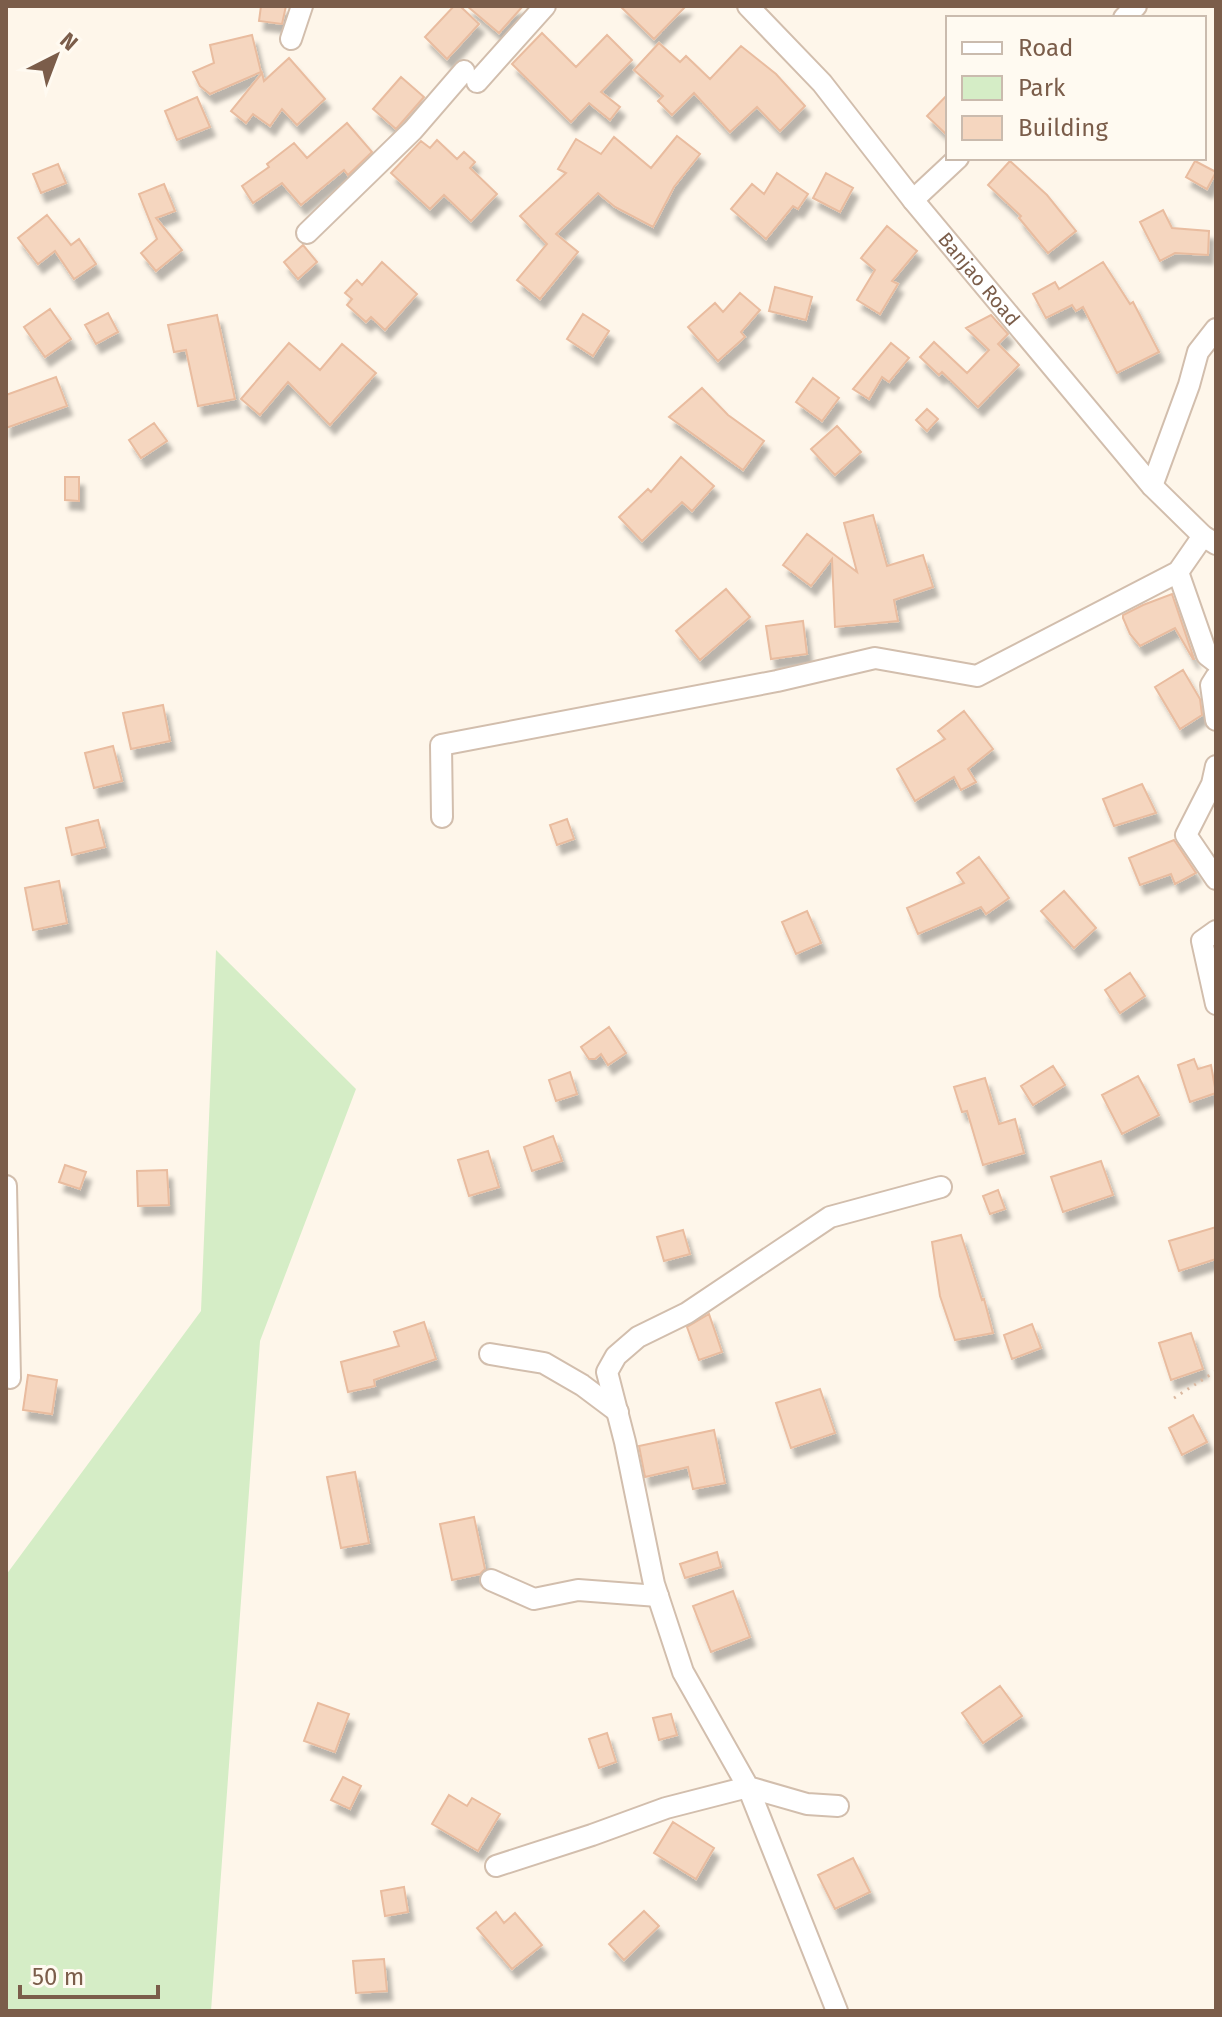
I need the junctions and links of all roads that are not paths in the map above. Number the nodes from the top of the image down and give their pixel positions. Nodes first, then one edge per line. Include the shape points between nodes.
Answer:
1 (302, 6) edge
2 (545, 6) edge
3 (748, 6) edge
4 (291, 39) dead end
5 (956, 160) edge
6 (913, 200) junction
7 (307, 233) dead end
8 (1216, 329) edge
9 (1152, 486) junction
10 (1210, 540) edge
11 (1178, 572) junction
12 (1216, 662) edge
13 (1216, 677) edge
14 (1216, 720) edge
15 (1216, 766) edge
16 (442, 817) dead end
17 (1216, 879) edge
18 (1216, 931) edge
19 (1216, 1004) edge
20 (6, 1186) edge
21 (941, 1187) dead end
22 (490, 1354) dead end
23 (10, 1378) dead end
24 (618, 1412) junction
25 (491, 1580) dead end
26 (658, 1596) junction
27 (748, 1787) junction
28 (838, 1806) dead end
29 (496, 1866) dead end
30 (837, 2011) edge

1 - 4 street
2 - 7 street
3 - 6 street, Banjao Road via 822,83
5 - 6 street
6 - 9 street, Banjao Road
8 - 9 street via 1198,352
9 - 10 street, Banjao Road
10 - 11 street
11 - 12 street via 1207,655
11 - 16 street via 977,676 875,658 441,745
13 - 14 street via 1211,685
15 - 17 street via 1186,835
18 - 19 street via 1202,941
20 - 23 street
21 - 24 street via 830,1217 687,1313 638,1337 607,1372
22 - 24 street via 544,1363
24 - 26 street
25 - 26 street via 534,1599 578,1590
26 - 27 street via 683,1672
27 - 28 street via 807,1804
27 - 29 street via 666,1808
27 - 30 street

